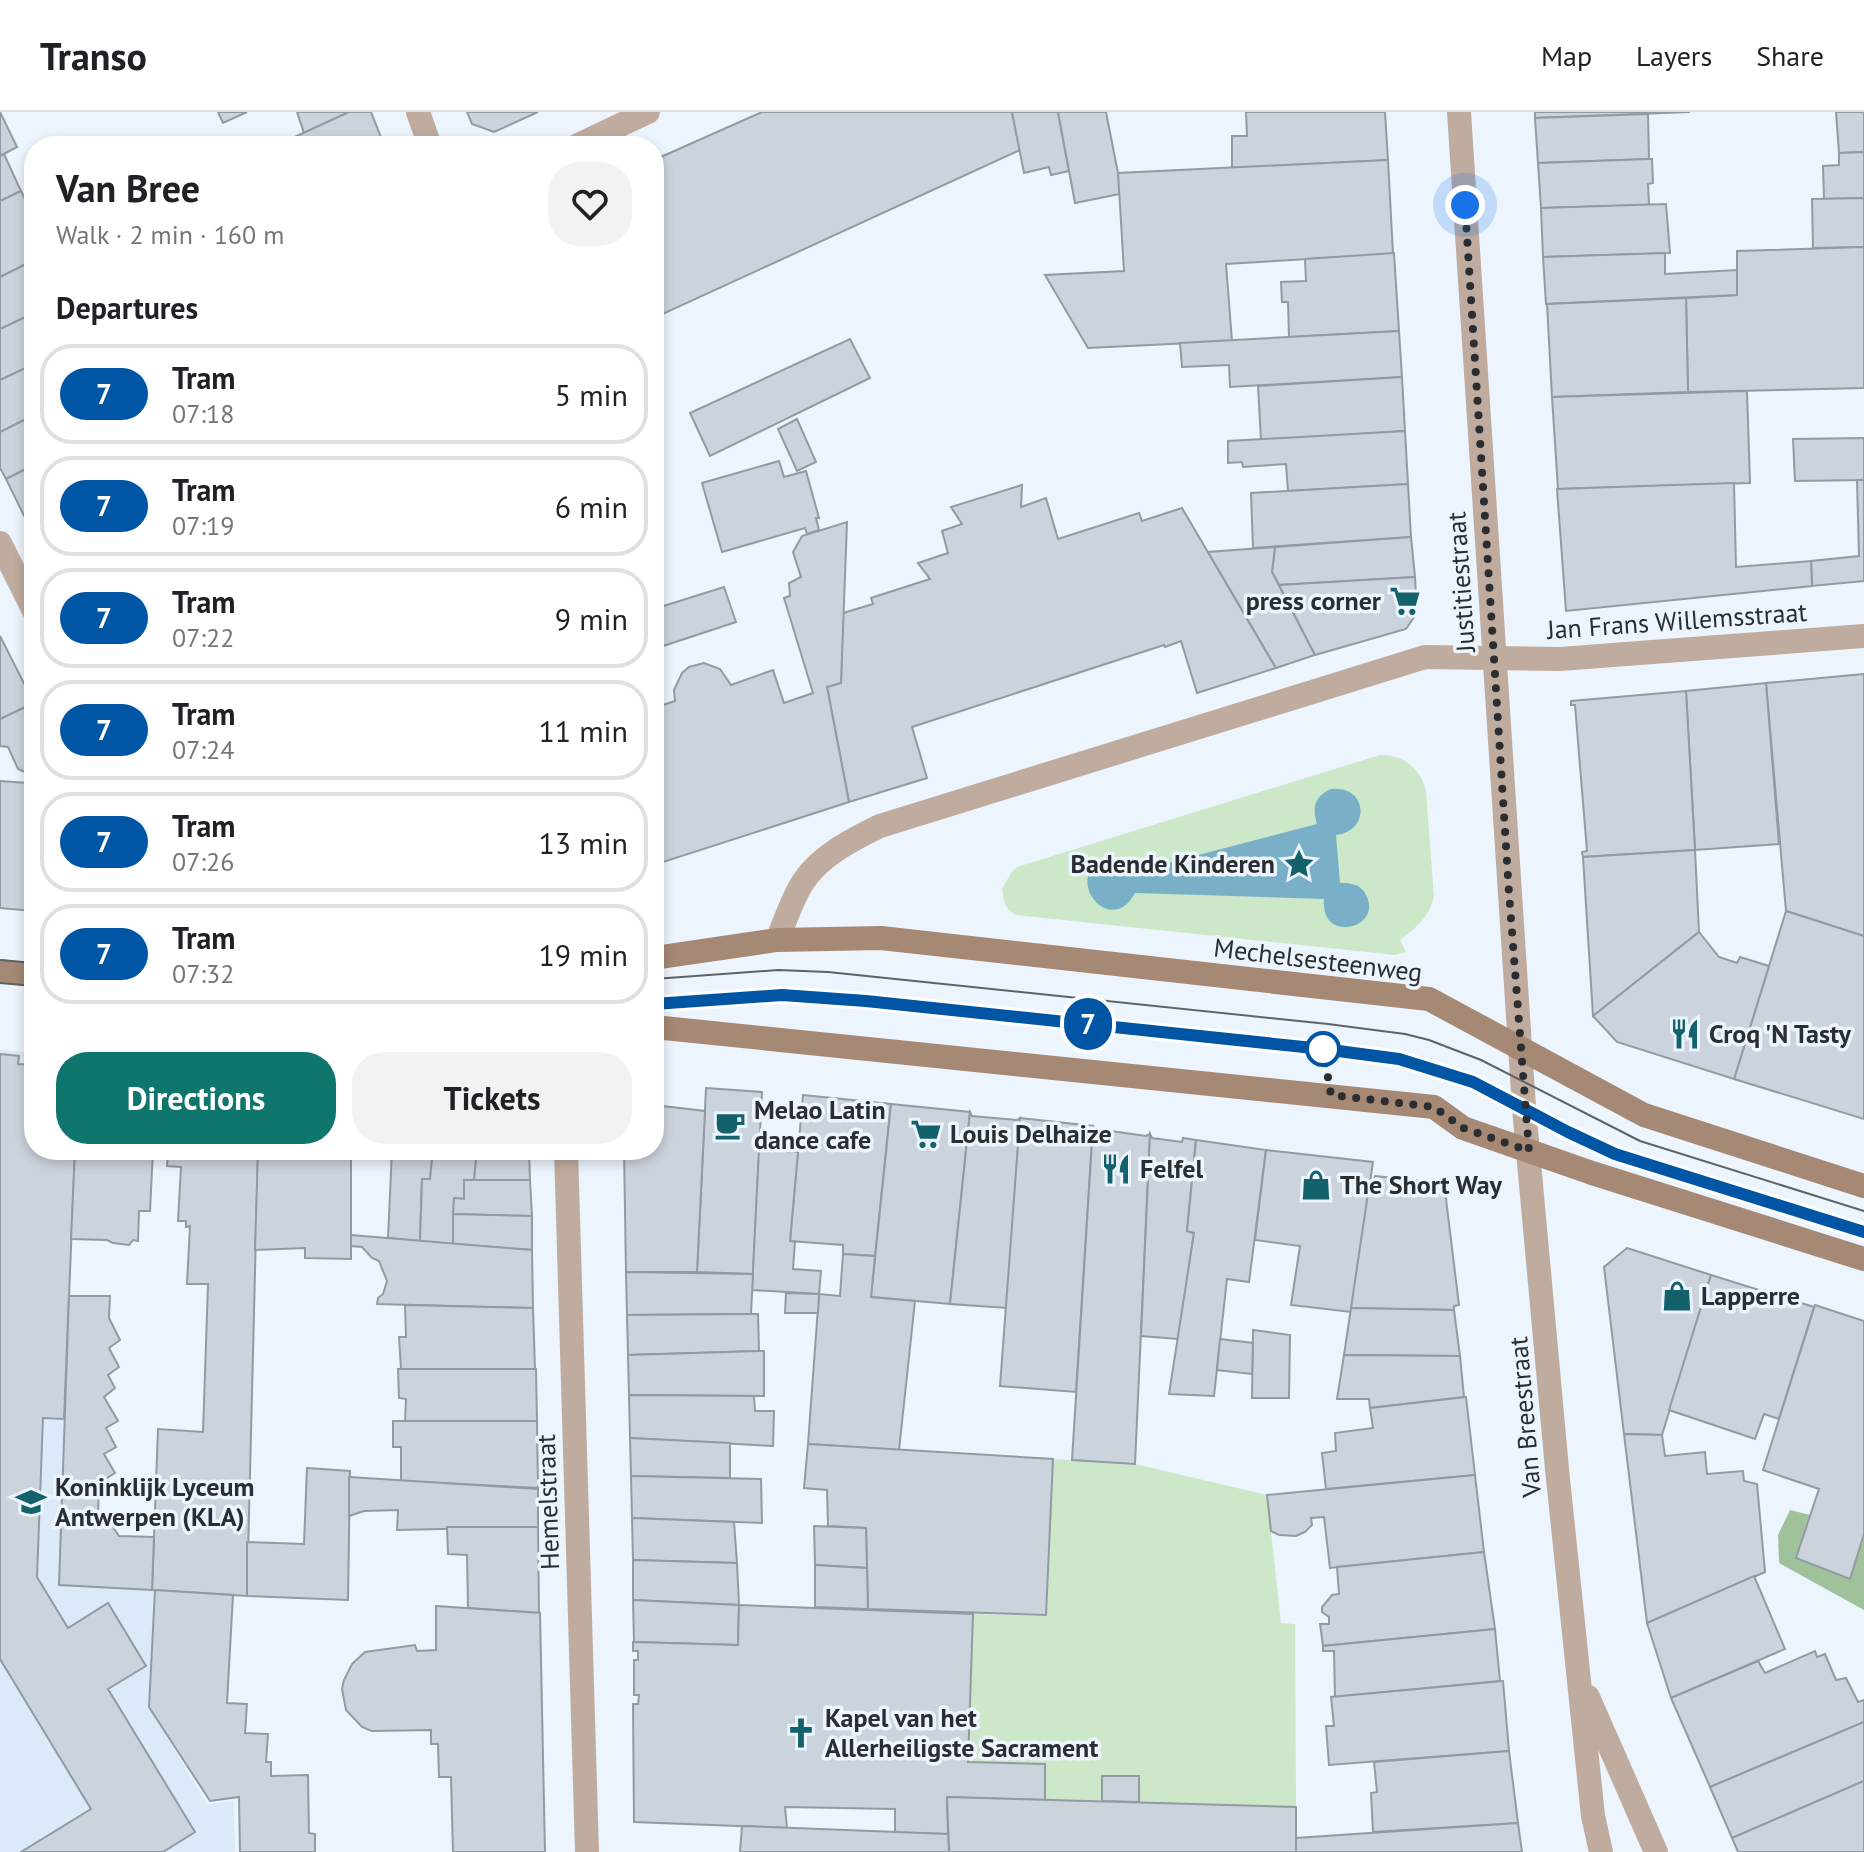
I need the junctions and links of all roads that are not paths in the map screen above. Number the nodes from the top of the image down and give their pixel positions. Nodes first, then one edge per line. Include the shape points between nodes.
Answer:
1 (418, 112) edge
2 (648, 112) edge
3 (1459, 112) edge
4 (426, 136) edge
5 (597, 136) edge
6 (0, 543) edge
7 (24, 591) edge
8 (1864, 636) edge
9 (1494, 658) junction
10 (777, 940) junction
11 (664, 957) edge
12 (0, 971) edge
13 (24, 974) edge
14 (664, 1028) edge
15 (1521, 1049) junction
16 (1529, 1151) junction
17 (566, 1160) edge
18 (1864, 1186) edge
19 (1864, 1259) edge
20 (1579, 1677) junction
21 (587, 1852) edge
22 (1601, 1852) edge
23 (1656, 1852) edge

1 - 4 street
2 - 5 street
3 - 9 street, Justitiestraat
6 - 7 street
8 - 9 street, Jan Frans Willemsstraat via 1560,659
9 - 10 street via 1425,657 880,826 821,861 803,882
9 - 15 street, Justitiestraat
10 - 11 main road, Mechelsesteenweg
10 - 15 main road, Mechelsesteenweg via 881,938 1429,999
12 - 13 main road
14 - 16 main road via 1392,1101 1434,1107 1463,1128
15 - 16 street, Justitiestraat
15 - 18 main road, Mechelsesteenweg via 1644,1115
16 - 19 main road
16 - 20 street, Van Breestraat
17 - 21 street, Hemelstraat
20 - 22 street, Van Breestraat
20 - 23 street, Van Breestraat

